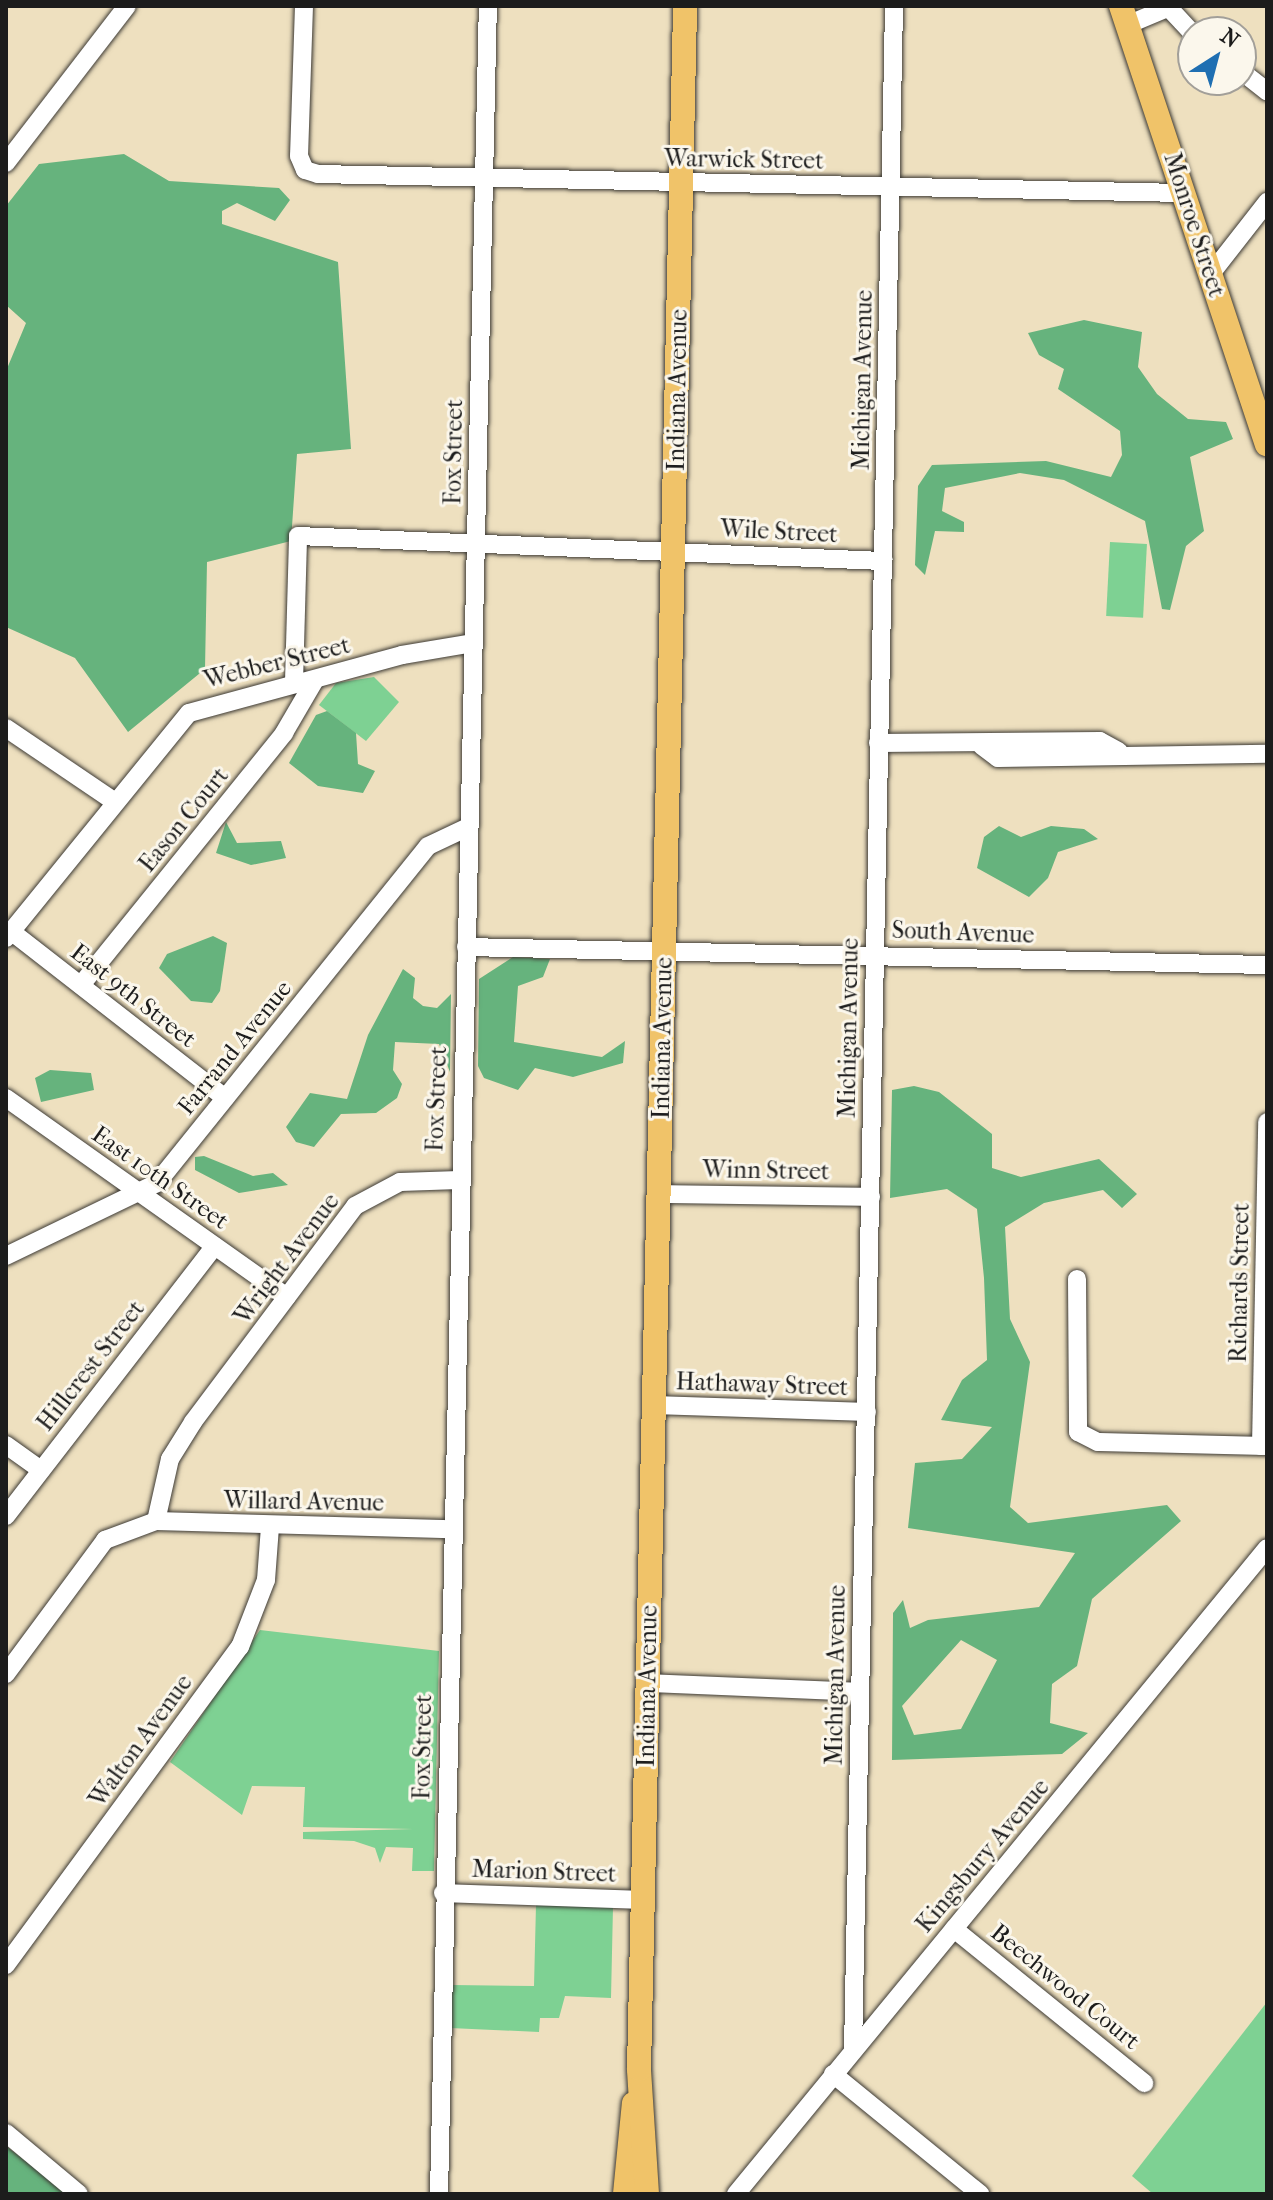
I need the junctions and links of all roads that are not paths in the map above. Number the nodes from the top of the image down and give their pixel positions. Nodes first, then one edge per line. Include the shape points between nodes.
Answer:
1 (304, 6) edge
2 (488, 6) edge
3 (685, 6) edge
4 (894, 6) edge
5 (1170, 7) edge
6 (121, 8) edge
7 (1124, 16) edge
8 (6, 163) edge
9 (482, 177) junction
10 (682, 182) junction
11 (891, 188) junction
12 (1183, 193) junction
13 (1267, 202) edge
14 (1210, 275) junction
15 (1267, 444) edge
16 (477, 542) junction
17 (673, 549) junction
18 (883, 561) junction
19 (474, 643) junction
20 (315, 680) junction
21 (294, 682) junction
22 (6, 728) edge
23 (878, 743) junction
24 (1267, 754) edge
25 (114, 801) junction
26 (468, 827) junction
27 (9, 935) edge
28 (466, 947) junction
29 (665, 952) junction
30 (875, 955) junction
31 (1267, 965) edge
32 (81, 985) junction
33 (6, 1098) edge
34 (225, 1098) junction
35 (1267, 1122) edge
36 (459, 1180) junction
37 (135, 1190) junction
38 (660, 1194) junction
39 (871, 1197) junction
40 (215, 1246) junction
41 (6, 1256) edge
42 (1077, 1279) dead end
43 (287, 1297) junction
44 (248, 1351) junction
45 (264, 1363) dead end
46 (655, 1405) junction
47 (867, 1412) junction
48 (6, 1445) edge
49 (1264, 1446) edge
50 (41, 1470) junction
51 (6, 1516) edge
52 (156, 1521) junction
53 (270, 1527) junction
54 (451, 1529) junction
55 (1267, 1548) edge
56 (6, 1674) edge
57 (648, 1683) junction
58 (860, 1692) junction
59 (443, 1893) junction
60 (642, 1900) junction
61 (954, 1929) junction
62 (6, 1965) edge
63 (853, 2050) junction
64 (639, 2069) junction
65 (833, 2074) junction
66 (1144, 2083) dead end
67 (6, 2133) edge
68 (79, 2194) edge
69 (439, 2194) edge
70 (625, 2194) edge
71 (647, 2194) edge
72 (736, 2194) edge
73 (980, 2194) edge

1 - 9 street, Warwick Street via 305,170
2 - 9 street, Fox Street
3 - 10 main road, Indiana Avenue
4 - 11 street, Michigan Avenue
5 - 7 street
6 - 8 street
7 - 12 main road, Monroe Street
9 - 10 street, Warwick Street
9 - 16 street, Fox Street
10 - 11 street, Warwick Street
10 - 17 main road, Indiana Avenue
11 - 12 street, Warwick Street
11 - 18 street, Michigan Avenue
12 - 14 main road, Monroe Street
13 - 14 street
14 - 15 main road, Monroe Street
16 - 17 street
16 - 19 street, Fox Street
16 - 21 street via 298,536
17 - 18 street, Wile Street
17 - 29 main road, Indiana Avenue
18 - 23 street, Michigan Avenue
19 - 20 street, Webber Street
19 - 26 street, Fox Street
20 - 21 street, Webber Street
20 - 32 street, Eason Court via 284,733
21 - 25 street, Webber Street via 189,713
22 - 25 street
23 - 24 street via 982,746 998,758 1101,760 1118,751
23 - 30 street, Michigan Avenue
25 - 27 street, Webber Street
26 - 28 street, Fox Street
26 - 34 street, Farrand Avenue via 428,846
27 - 32 street, East 9th Street
28 - 29 street, South Avenue
28 - 36 street, Fox Street
29 - 30 street, South Avenue
29 - 38 main road, Indiana Avenue
30 - 31 street, South Avenue
30 - 39 street, Michigan Avenue
32 - 34 street, East 9th Street
33 - 37 street, East 10th Street
34 - 37 street, Farrand Avenue via 157,1183
35 - 49 street, Richards Street
36 - 43 street, Wright Avenue via 400,1182 365,1196
36 - 54 street, Fox Street
37 - 40 street, East 10th Street
37 - 41 street, Farrand Avenue
38 - 39 street, Winn Street
38 - 46 main road, Indiana Avenue
39 - 47 street, Michigan Avenue
40 - 43 street, East 10th Street
40 - 50 street, Hillcrest Street
42 - 49 street via 1078,1432 1098,1442
43 - 44 street, Wright Avenue
44 - 45 street, Wright Avenue
44 - 52 street, Wright Avenue via 170,1459
46 - 47 street, Hathaway Street
46 - 57 main road, Indiana Avenue
47 - 58 street, Michigan Avenue
48 - 50 street
50 - 51 street, Hillcrest Street
52 - 53 street, Willard Avenue
52 - 56 street via 105,1540
53 - 54 street, Willard Avenue
53 - 62 street, Walton Avenue via 266,1580 240,1647
54 - 59 street, Fox Street
55 - 61 street, Kingsbury Avenue
57 - 58 street
57 - 60 main road, Indiana Avenue
58 - 63 street, Michigan Avenue
59 - 60 street, Marion Street
59 - 69 street, Fox Street
60 - 64 main road, Indiana Avenue
61 - 63 street, Kingsbury Avenue
61 - 66 street, Beechwood Court
63 - 65 street, Kingsbury Avenue
64 - 70 main road, Indiana Avenue
64 - 71 main road, Indiana Avenue
65 - 72 street, Kingsbury Avenue
65 - 73 street
67 - 68 street

